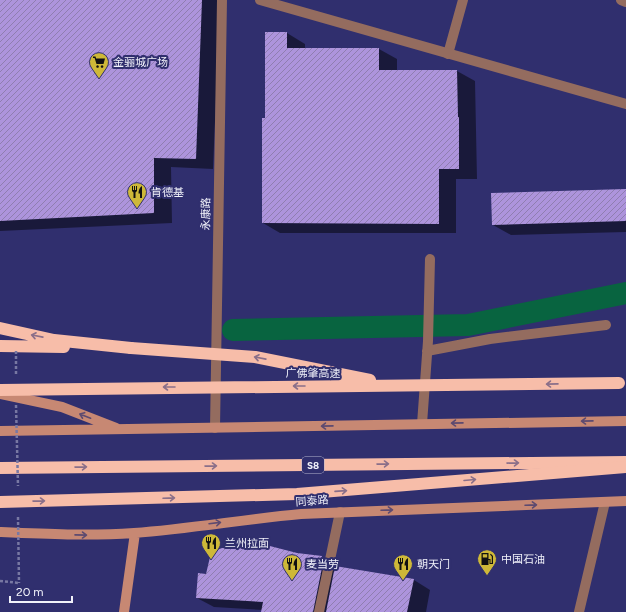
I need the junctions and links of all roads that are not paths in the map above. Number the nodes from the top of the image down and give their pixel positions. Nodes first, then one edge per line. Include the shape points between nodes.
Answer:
1 (222, 0) edge
2 (260, 0) edge
3 (463, 0) edge
4 (621, 0) edge
5 (626, 2) edge
6 (448, 54) junction
7 (626, 104) edge
8 (430, 259) dead end
9 (606, 325) dead end
10 (0, 328) edge
11 (0, 346) edge
12 (428, 346) junction
13 (131, 348) junction
14 (626, 383) edge
15 (394, 385) junction
16 (0, 390) edge
17 (0, 394) edge
18 (626, 421) edge
19 (422, 424) junction
20 (215, 428) junction
21 (122, 430) junction
22 (0, 432) edge
23 (626, 462) edge
24 (626, 467) edge
25 (0, 468) edge
26 (626, 501) edge
27 (0, 502) edge
28 (605, 502) junction
29 (340, 512) junction
30 (0, 532) edge
31 (135, 533) junction
32 (124, 612) edge
33 (319, 612) edge
34 (578, 612) edge

1 - 20 street, 永康路
2 - 6 street
3 - 6 street
4 - 5 street
6 - 7 street
8 - 12 street
9 - 12 street
13 -> 10 highway via 54,340
11 - 13 highway
12 - 19 street
15 -> 13 highway, bridge via 255,357
14 -> 15 highway, 广佛肇高速, bridge
15 -> 16 highway, 广佛肇高速, bridge
21 -> 17 main road via 62,407
18 -> 19 main road
19 -> 20 main road
20 - 21 main road
21 - 22 main road
25 -> 23 highway, S8
27 -> 24 highway, bridge via 297,494
26 - 28 main road, 同泰路
29 -> 28 main road, 同泰路
28 - 34 street
31 -> 29 main road, 同泰路 via 262,517
29 - 33 street
30 -> 31 main road, 同泰路 via 95,535
31 - 32 main road

